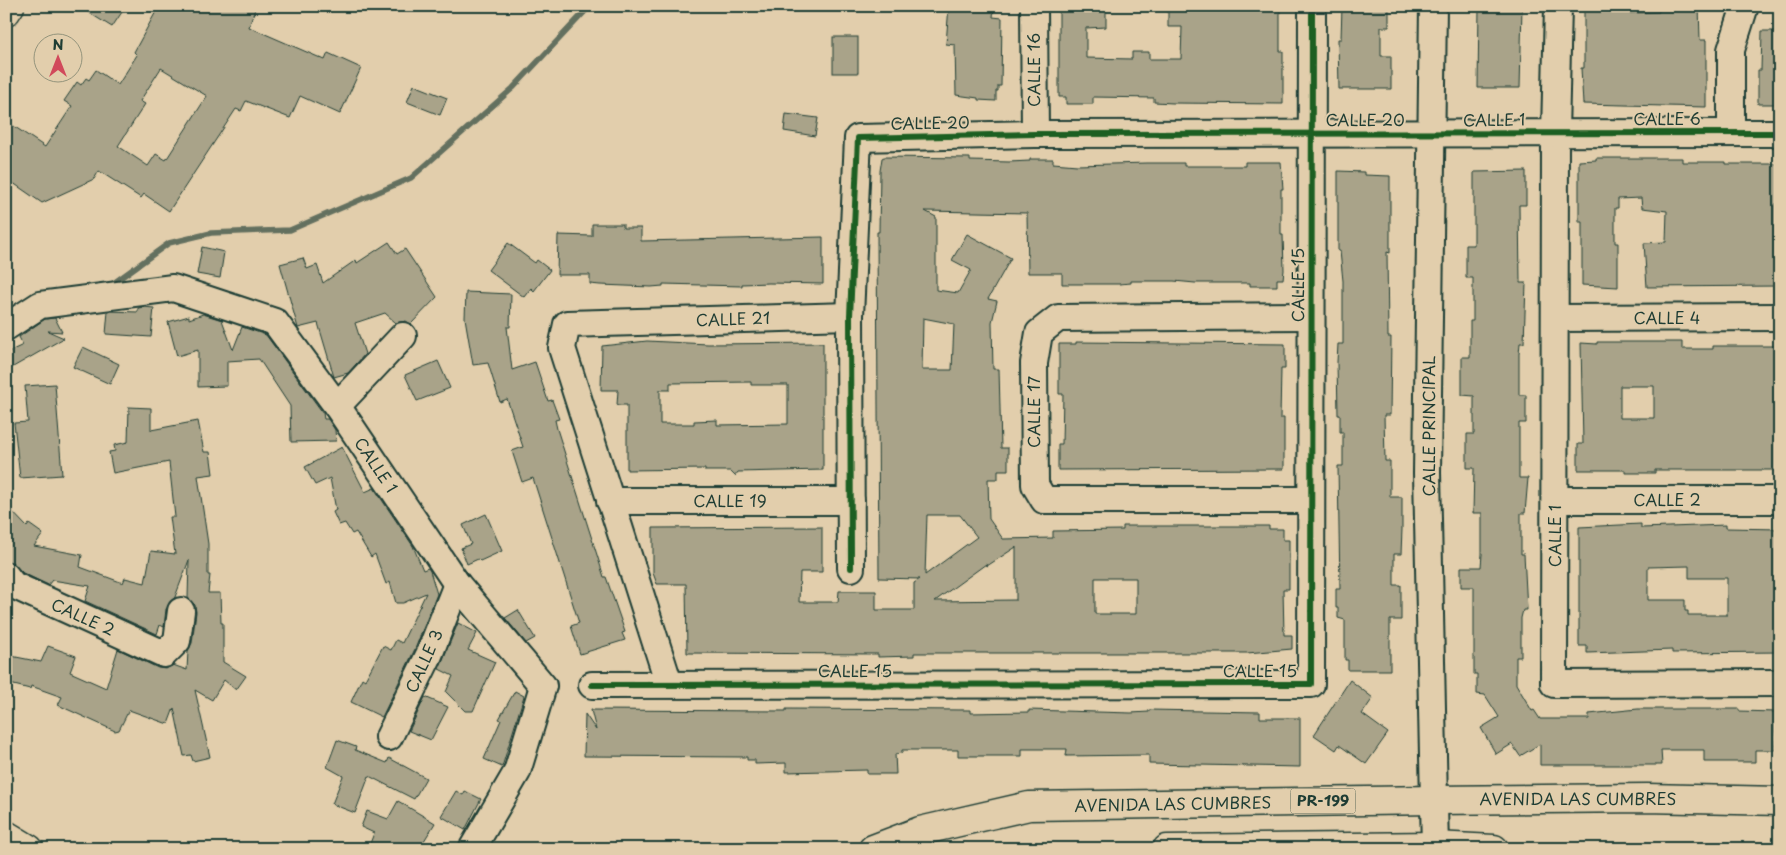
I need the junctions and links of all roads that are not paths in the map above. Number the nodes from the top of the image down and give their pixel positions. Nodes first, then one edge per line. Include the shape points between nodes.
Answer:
1 (10, 6) edge
2 (1034, 6) edge
3 (1312, 6) edge
4 (1433, 6) edge
5 (1558, 6) edge
6 (1746, 6) edge
7 (6, 12) edge
8 (1555, 133) junction
9 (1732, 133) junction
10 (1780, 133) edge
11 (1035, 134) junction
12 (1311, 134) junction
13 (1433, 134) junction
14 (850, 316) junction
15 (1311, 316) junction
16 (1780, 317) edge
17 (1555, 318) junction
18 (6, 327) edge
19 (403, 336) dead end
20 (337, 406) junction
21 (1311, 500) junction
22 (1555, 500) junction
23 (1780, 500) edge
24 (610, 501) junction
25 (850, 501) junction
26 (850, 568) dead end
27 (6, 576) edge
28 (457, 584) junction
29 (181, 611) dead end
30 (1780, 683) edge
31 (668, 684) junction
32 (592, 685) dead end
33 (389, 737) dead end
34 (1435, 800) junction
35 (1780, 801) edge
36 (6, 835) edge
37 (1435, 848) edge
38 (29, 849) edge
39 (472, 849) edge
40 (873, 849) edge
41 (1167, 849) edge
42 (1494, 849) edge

1 - 7 main road
2 - 11 street, CALLE 16
3 - 12 street, CALLE 15
4 - 13 street, CALLE PRINCIPAL
5 - 8 street, CALLE 1
6 - 9 street via 1731,50
8 - 9 street, CALLE 6
8 - 13 street, CALLE 1
8 - 17 street, CALLE 1
9 - 10 street, CALLE 6
11 - 12 street, CALLE 20
11 - 14 street, CALLE 20 via 858,138
12 - 13 street, CALLE 20
12 - 15 street, CALLE 15
13 - 34 street, CALLE PRINCIPAL via 1428,473
14 - 24 street, CALLE 21 via 568,324 562,348
14 - 25 street, CALLE 20
15 - 21 street, CALLE 15
15 - 21 street, CALLE 17 via 1058,318 1039,333 1034,363 1035,485 1044,500
16 - 17 street, CALLE 4
17 - 22 street, CALLE 1
18 - 20 street, CALLE 1 via 40,305 173,288 276,322
19 - 20 street
20 - 28 street, CALLE 1
21 - 31 street, CALLE 15 via 1311,684
22 - 23 street, CALLE 2
22 - 30 street, CALLE 1 via 1554,684
24 - 25 street, CALLE 19
24 - 31 street
25 - 26 street, CALLE 20
27 - 29 street, CALLE 2 via 13,586 164,654 177,641
28 - 33 street, CALLE 3 via 429,655
28 - 39 street, CALLE 1 via 544,686 517,772
31 - 32 street, CALLE 15
34 - 35 main road, AVENIDA LAS CUMBRES / PR-199 via 1647,798
34 - 37 street, CALLE PRINCIPAL
34 - 40 main road, AVENIDA LAS CUMBRES / PR-199 via 1029,806 920,831
36 - 38 main road
37 - 41 main road
37 - 42 main road

